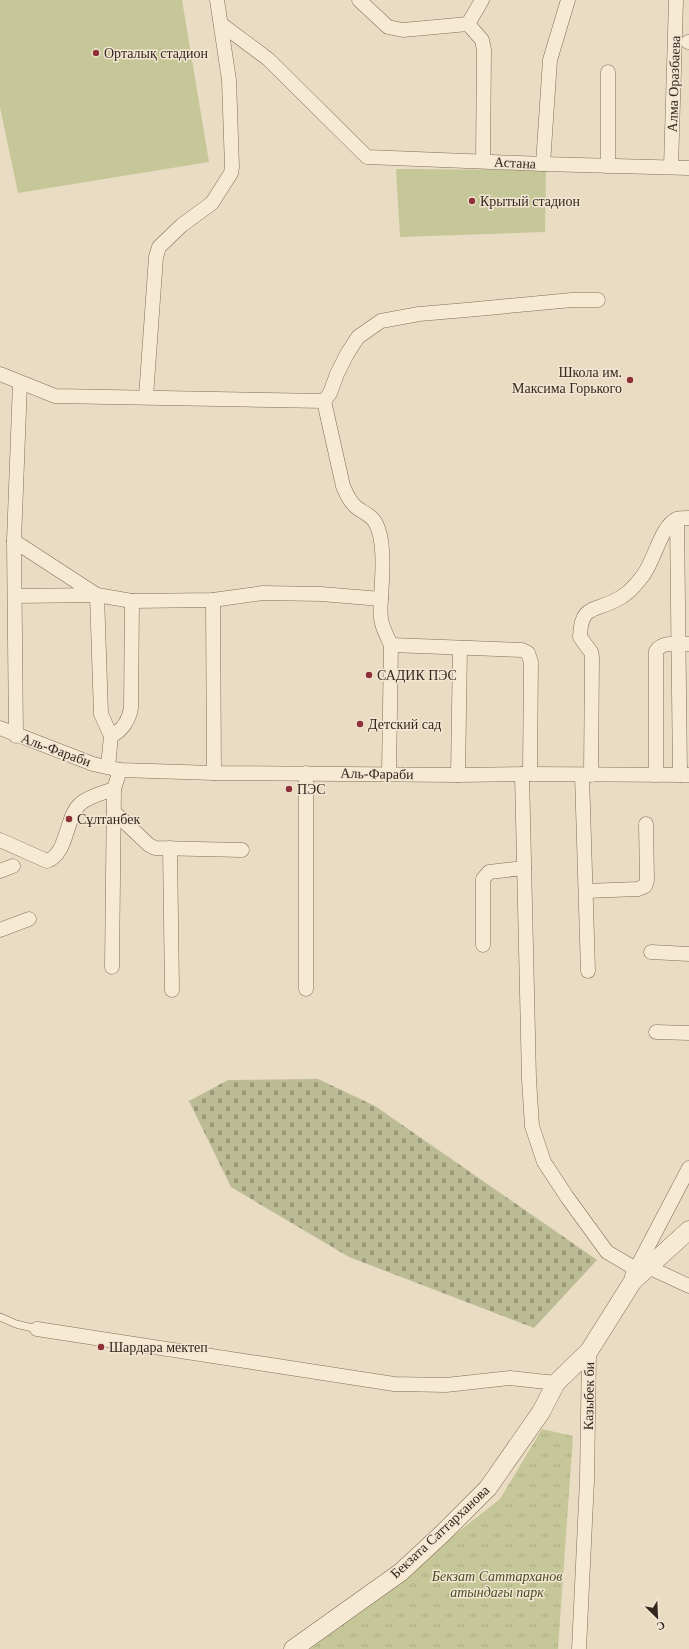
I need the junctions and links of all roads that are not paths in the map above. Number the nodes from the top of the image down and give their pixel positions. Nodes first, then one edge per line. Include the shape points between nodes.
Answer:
1 (218, 0) edge
2 (359, 0) edge
3 (482, 0) edge
4 (568, 0) edge
5 (676, 0) edge
6 (221, 24) junction
7 (468, 24) junction
8 (608, 72) dead end
9 (483, 161) junction
10 (543, 164) junction
11 (608, 166) junction
12 (671, 167) junction
13 (689, 168) edge
14 (598, 300) dead end
15 (0, 374) edge
16 (20, 383) junction
17 (146, 397) junction
18 (324, 401) junction
19 (683, 519) edge
20 (14, 541) junction
21 (97, 595) junction
22 (15, 596) junction
23 (382, 599) junction
24 (213, 600) junction
25 (132, 601) junction
26 (684, 644) edge
27 (391, 646) junction
28 (460, 648) junction
29 (0, 728) edge
30 (16, 736) junction
31 (111, 736) junction
32 (114, 769) junction
33 (214, 773) junction
34 (306, 773) junction
35 (389, 774) junction
36 (526, 774) junction
37 (458, 775) junction
38 (587, 775) junction
39 (656, 775) junction
40 (685, 775) edge
41 (114, 789) junction
42 (114, 812) junction
43 (646, 824) dead end
44 (0, 840) edge
45 (170, 848) junction
46 (242, 850) dead end
47 (14, 866) dead end
48 (524, 868) junction
49 (0, 871) edge
50 (586, 891) junction
51 (29, 919) dead end
52 (0, 930) edge
53 (483, 946) dead end
54 (651, 952) dead end
55 (689, 954) edge
56 (112, 967) dead end
57 (588, 971) dead end
58 (306, 989) dead end
59 (172, 990) dead end
60 (656, 1032) dead end
61 (689, 1034) edge
62 (689, 1168) edge
63 (689, 1230) edge
64 (639, 1272) junction
65 (689, 1286) edge
66 (0, 1317) edge
67 (37, 1329) joint
68 (589, 1351) junction
69 (556, 1383) junction
70 (293, 1649) edge
71 (579, 1649) edge

1 - 6 street
2 - 7 street via 388,27 403,30
3 - 7 street
4 - 10 street via 550,60
5 - 12 street, Алма Оразбаева
6 - 9 street via 268,59 367,157
6 - 17 street via 229,80 231,173 212,203 182,225 159,247 156,257
7 - 9 street, Астана via 482,40 484,50
8 - 11 street
9 - 10 street, Астана
10 - 11 street, Астана
11 - 12 street, Астана
12 - 13 street, Астана
14 - 18 street via 572,300 419,314 381,321 358,337
15 - 16 street
16 - 17 street via 55,396
16 - 20 street
17 - 18 street
18 - 23 street via 343,486 354,506 375,522 380,536 383,561
19 - 26 street
19 - 38 street via 661,536 654,557 642,577 617,600 592,609 582,619 580,637 592,657
20 - 21 street
20 - 22 street
21 - 22 street
21 - 25 street
21 - 31 street via 101,714
22 - 30 street
23 - 24 street via 263,593
23 - 27 street via 380,616
24 - 25 street
24 - 33 street
25 - 31 street via 131,708 129,718 118,733
26 - 39 street via 665,645 656,651
26 - 40 street
27 - 28 street
27 - 35 street
28 - 36 street via 522,650 528,653 531,662
28 - 37 street
29 - 30 street, Аль-Фараби
30 - 32 street, Аль-Фараби
31 - 32 street
32 - 33 street, Аль-Фараби
32 - 41 street
33 - 34 street, Аль-Фараби
34 - 35 street, Аль-Фараби
34 - 58 street
35 - 37 street, Аль-Фараби
36 - 37 street, Аль-Фараби
36 - 38 street, Аль-Фараби
36 - 48 street
38 - 39 street, Аль-Фараби
38 - 50 street
39 - 40 street, Аль-Фараби
41 - 42 street
41 - 44 street via 81,804 74,811 58,854 53,859 47,861
42 - 45 street via 149,845 155,848
42 - 56 street
43 - 50 street via 645,886 638,889
45 - 46 street
45 - 59 street
47 - 49 street
48 - 53 street via 489,872 485,875
48 - 64 street via 532,1126 544,1162 567,1197 608,1252
50 - 57 street
51 - 52 street
54 - 55 street
60 - 61 street
62 - 64 street, Казыбек би
63 - 64 street
64 - 65 street
64 - 68 street, Казыбек би
66 - 67 lane
67 - 69 street via 394,1384 446,1385 510,1378
68 - 69 street, Бекзата Саттарханова
68 - 71 street, Казыбек би via 588,1480
69 - 70 street, Бекзата Саттарханова via 540,1412 488,1488 401,1572

